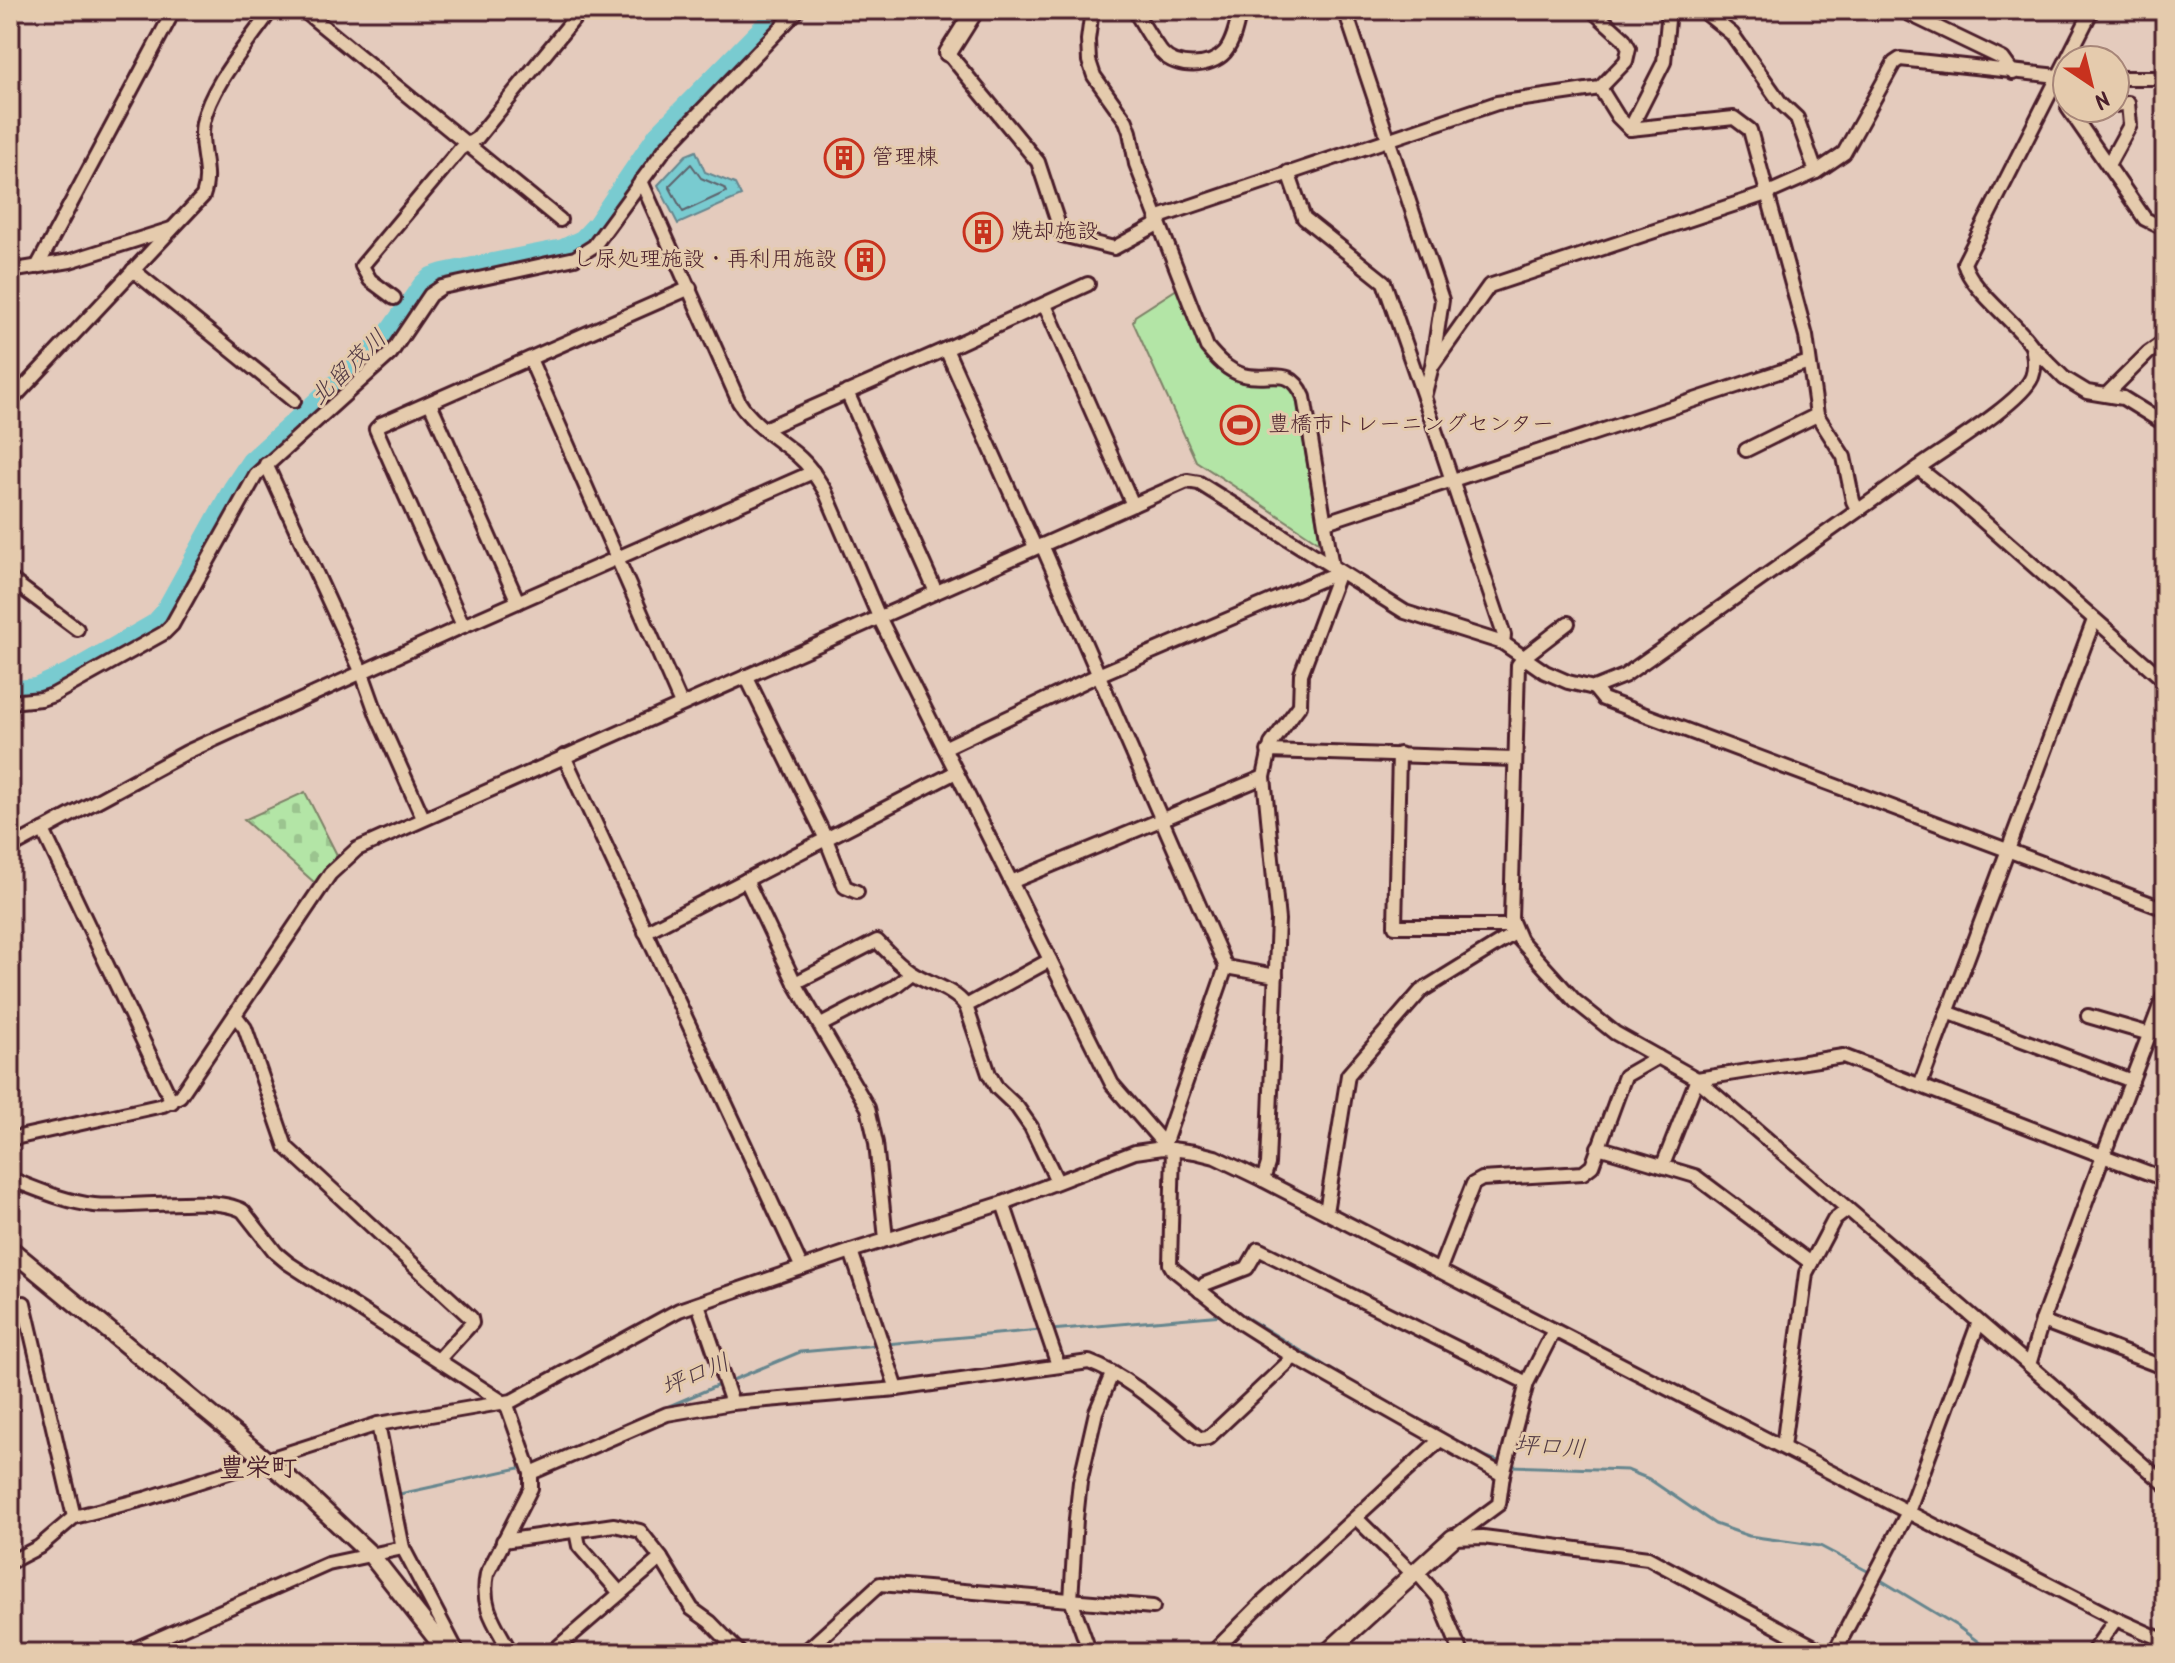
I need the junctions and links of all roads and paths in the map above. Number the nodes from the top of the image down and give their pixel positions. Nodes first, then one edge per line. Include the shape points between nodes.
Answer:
1 (174, 10) edge
2 (271, 10) edge
3 (303, 10) edge
4 (581, 10) edge
5 (798, 10) edge
6 (975, 10) edge
7 (1092, 10) edge
8 (1134, 10) edge
9 (1240, 10) edge
10 (1345, 10) edge
11 (1592, 10) edge
12 (1669, 10) edge
13 (1702, 10) edge
14 (1901, 10) edge
15 (2092, 10) edge
16 (2075, 44) edge
17 (948, 53) joint
18 (2013, 73) junction
19 (2131, 78) edge
20 (2165, 78) edge
21 (2051, 79) edge
22 (1600, 88) junction
23 (2051, 94) edge
24 (2079, 124) edge
25 (2130, 124) edge
26 (1630, 129) junction
27 (1389, 139) junction
28 (468, 144) junction
29 (2108, 165) junction
30 (1288, 172) junction
31 (1816, 172) junction
32 (641, 181) junction
33 (1766, 194) junction
34 (560, 220) dead end
35 (1158, 224) junction
36 (174, 228) junction
37 (2165, 229) edge
38 (37, 267) junction
39 (133, 270) junction
40 (10, 271) edge
41 (1088, 284) dead end
42 (690, 288) junction
43 (394, 298) dead end
44 (1045, 305) junction
45 (2165, 341) edge
46 (2032, 346) junction
47 (946, 349) junction
48 (530, 359) junction
49 (1809, 362) junction
50 (1432, 366) junction
51 (847, 392) junction
52 (2107, 394) junction
53 (1424, 397) junction
54 (294, 401) dead end
55 (10, 402) edge
56 (430, 403) junction
57 (1817, 415) junction
58 (2165, 424) edge
59 (764, 429) junction
60 (1746, 450) dead end
61 (266, 464) junction
62 (1918, 468) junction
63 (813, 472) junction
64 (1451, 480) junction
65 (1133, 505) junction
66 (1857, 509) junction
67 (1326, 522) junction
68 (1038, 546) junction
69 (617, 559) junction
70 (1336, 569) junction
71 (10, 579) edge
72 (936, 592) junction
73 (518, 602) junction
74 (879, 617) junction
75 (2094, 620) junction
76 (1568, 623) dead end
77 (463, 626) junction
78 (77, 629) dead end
79 (1503, 643) junction
80 (1524, 657) junction
81 (362, 673) junction
82 (1098, 675) junction
83 (746, 676) junction
84 (2165, 681) edge
85 (1594, 688) junction
86 (10, 702) edge
87 (681, 704) junction
88 (944, 748) junction
89 (1268, 751) junction
90 (1399, 754) junction
91 (564, 756) junction
92 (1514, 759) junction
93 (956, 772) junction
94 (1264, 777) junction
95 (423, 818) junction
96 (1161, 818) junction
97 (43, 830) junction
98 (826, 839) junction
99 (10, 848) edge
100 (2006, 850) junction
101 (746, 880) junction
102 (1011, 882) junction
103 (857, 892) dead end
104 (2165, 909) edge
105 (1513, 930) junction
106 (645, 932) junction
107 (1050, 960) junction
108 (1226, 967) junction
109 (912, 973) junction
110 (1276, 976) junction
111 (795, 983) junction
112 (2165, 993) edge
113 (966, 1006) junction
114 (1947, 1012) junction
115 (235, 1015) junction
116 (2088, 1016) dead end
117 (821, 1025) junction
118 (2150, 1034) junction
119 (1658, 1057) junction
120 (1697, 1079) junction
121 (2132, 1081) junction
122 (1920, 1085) junction
123 (172, 1102) junction
124 (10, 1139) edge
125 (1166, 1146) junction
126 (1598, 1147) junction
127 (2103, 1156) junction
128 (1663, 1165) junction
129 (10, 1179) edge
130 (2165, 1179) edge
131 (1263, 1180) junction
132 (1057, 1181) junction
133 (1003, 1203) junction
134 (1847, 1210) junction
135 (1326, 1212) junction
136 (886, 1239) junction
137 (10, 1249) edge
138 (851, 1251) junction
139 (1811, 1263) junction
140 (802, 1268) junction
141 (1439, 1271) junction
142 (1200, 1291) junction
143 (698, 1304) junction
144 (10, 1307) edge
145 (2042, 1321) junction
146 (1978, 1324) junction
147 (1554, 1330) junction
148 (1294, 1357) junction
149 (439, 1359) junction
150 (1058, 1365) junction
151 (2029, 1365) junction
152 (2165, 1368) edge
153 (1112, 1374) junction
154 (1527, 1383) junction
155 (897, 1389) junction
156 (503, 1402) junction
157 (732, 1403) junction
158 (378, 1424) junction
159 (1440, 1440) junction
160 (1783, 1447) junction
161 (264, 1460) junction
162 (1505, 1468) junction
163 (531, 1473) junction
164 (2165, 1484) edge
165 (1908, 1512) junction
166 (74, 1517) junction
167 (1356, 1518) junction
168 (576, 1531) junction
169 (1453, 1538) junction
170 (503, 1541) junction
171 (403, 1548) junction
172 (371, 1555) junction
173 (661, 1558) junction
174 (10, 1562) edge
175 (1414, 1572) junction
176 (620, 1593) junction
177 (1071, 1600) junction
178 (1153, 1607) dead end
179 (2116, 1619) junction
180 (2165, 1641) edge
181 (817, 1642) junction
182 (126, 1653) edge
183 (448, 1653) edge
184 (458, 1653) edge
185 (511, 1653) edge
186 (551, 1653) edge
187 (740, 1653) edge
188 (804, 1653) edge
189 (827, 1653) edge
190 (1090, 1653) edge
191 (1212, 1653) edge
192 (1327, 1653) edge
193 (1461, 1653) edge
194 (1826, 1653) edge
195 (1834, 1653) edge
196 (2092, 1653) edge

1 - 38 street
2 - 36 street via 212,98 202,134 208,183 196,206
3 - 28 street
4 - 28 street
5 - 32 street
6 - 17 street
7 - 35 street via 1089,61 1126,121
8 - 9 street via 1162,53 1193,65 1224,53
10 - 27 street
11 - 22 street via 1629,48 1626,61
12 - 26 street via 1664,62
13 - 31 street via 1732,34 1797,118
14 - 18 street via 2003,59
15 - 16 street
17 - 35 street via 1033,153 1062,235 1114,248
18 - 21 street
18 - 31 street via 1900,59 1844,153
19 - 20 street
22 - 26 street
22 - 27 street via 1497,103
23 - 46 street via 1964,263 1967,276
24 - 29 street
25 - 29 street
26 - 33 street via 1734,118 1750,130
27 - 30 street
27 - 50 street via 1442,300
28 - 34 street
28 - 43 street via 362,266 370,280
29 - 37 street via 2145,219
30 - 35 street via 1162,216
30 - 53 street via 1304,218 1384,282
31 - 33 street
32 - 42 street
32 - 61 street via 594,246 575,258 442,287 430,295 391,353
33 - 49 street
33 - 50 street via 1489,286
35 - 67 street via 1207,347 1222,365 1243,375 1290,377 1299,385
36 - 38 street
36 - 39 street
38 - 40 street
39 - 54 street
39 - 55 street
41 - 44 street
42 - 48 street
42 - 59 street via 739,402
44 - 47 street
44 - 65 street
45 - 52 street
46 - 52 street via 2064,378 2087,392
46 - 62 street via 2034,369 2024,389
47 - 51 street
47 - 68 street
48 - 56 street
48 - 69 street
49 - 57 street
49 - 64 street
50 - 53 street
51 - 59 street
51 - 72 street
52 - 58 street
53 - 64 street
56 - 73 street
56 - 77 street via 376,429
57 - 60 street
57 - 66 street via 1844,457
59 - 63 street
61 - 81 street
61 - 86 street via 164,633 53,695
62 - 66 street
62 - 75 street
63 - 69 street
63 - 74 street
64 - 67 street
64 - 79 street
65 - 68 street
65 - 70 street via 1187,481 1199,483
66 - 85 street via 1624,676
67 - 70 street
68 - 72 street
68 - 82 street
69 - 73 street
69 - 87 street
70 - 79 street via 1405,612
70 - 82 street
70 - 89 street via 1301,674 1300,705
71 - 78 street
72 - 74 street
73 - 77 street
74 - 83 street
74 - 88 street
75 - 84 street
75 - 100 street
76 - 80 street
77 - 81 street
79 - 80 street
80 - 85 street via 1545,672
80 - 92 street via 1518,665
81 - 95 street
81 - 97 street via 187,752
82 - 88 street
82 - 96 street
83 - 87 street
83 - 98 street
85 - 100 street via 1603,699
87 - 91 street
88 - 93 street
89 - 90 street
89 - 94 street
90 - 92 street
90 - 105 street via 1395,926
91 - 95 street
91 - 106 street
92 - 105 street
93 - 98 street
93 - 102 street
94 - 96 street
94 - 110 street via 1278,920
95 - 115 street via 343,860
96 - 102 street
96 - 108 street
97 - 99 street
97 - 123 street
98 - 101 street
98 - 103 street via 845,887
100 - 104 street
100 - 114 street
101 - 106 street
101 - 111 street
102 - 107 street
105 - 119 street via 1575,1001 1615,1033
105 - 135 street via 1421,991 1348,1075
106 - 140 street
107 - 113 street
107 - 125 street via 1112,1084
108 - 110 street
108 - 125 street
109 - 111 street via 877,941
109 - 113 street via 959,996
109 - 117 street
110 - 131 street
111 - 117 street
112 - 118 street
113 - 132 street via 989,1074 1031,1127
114 - 121 street
114 - 122 street
115 - 123 street
115 - 149 street via 245,1028 286,1147 471,1318
116 - 118 street
117 - 136 street via 872,1118
118 - 121 street
119 - 120 street
119 - 126 street via 1625,1076
120 - 122 street via 1843,1056
120 - 128 street
120 - 134 street
121 - 127 street
122 - 127 street
123 - 124 street
125 - 131 street via 1215,1157
125 - 132 street via 1123,1155
125 - 142 street via 1170,1264
126 - 128 street
126 - 141 street via 1592,1166 1583,1173 1482,1179 1473,1184
127 - 130 street
127 - 145 street
128 - 139 street via 1695,1176
129 - 149 street via 98,1206 236,1207 288,1263
131 - 135 street
132 - 133 street
133 - 136 street
133 - 150 street
134 - 139 street via 1834,1220
134 - 146 street
135 - 141 street
136 - 138 street
137 - 161 street
138 - 140 street
138 - 155 street
139 - 160 street
140 - 143 street
141 - 147 street
142 - 148 street
142 - 154 street via 1205,1284 1247,1268 1258,1249
143 - 156 street
143 - 157 street
144 - 166 street via 24,1303
145 - 151 street
145 - 152 street
146 - 151 street
146 - 165 street
147 - 154 street
147 - 160 street
148 - 153 street via 1208,1438 1200,1439
148 - 159 street
149 - 156 street
150 - 153 street via 1089,1362
150 - 155 street
151 - 164 street
153 - 177 street via 1096,1412 1080,1482
154 - 162 street
155 - 157 street
156 - 158 street
156 - 163 street
157 - 163 street via 667,1414
158 - 161 street
158 - 171 street
159 - 162 street
159 - 167 street
160 - 165 street
161 - 166 street
161 - 172 street
162 - 169 street via 1499,1504
163 - 170 street via 531,1488
165 - 179 street
165 - 195 street
166 - 174 street via 39,1547
167 - 175 street
167 - 191 street
168 - 170 street
168 - 173 street via 630,1527 649,1540
168 - 176 street via 579,1546
169 - 175 street
169 - 194 street via 1483,1537 1648,1558
170 - 185 street via 487,1574 485,1606
171 - 172 street
171 - 184 street
172 - 182 street via 328,1564
172 - 183 street
173 - 176 street
173 - 187 street via 692,1609
175 - 192 street
175 - 193 street via 1438,1597
176 - 186 street
177 - 178 street
177 - 181 street via 880,1584
177 - 190 street
179 - 180 street
179 - 196 street
181 - 188 street
181 - 189 street

